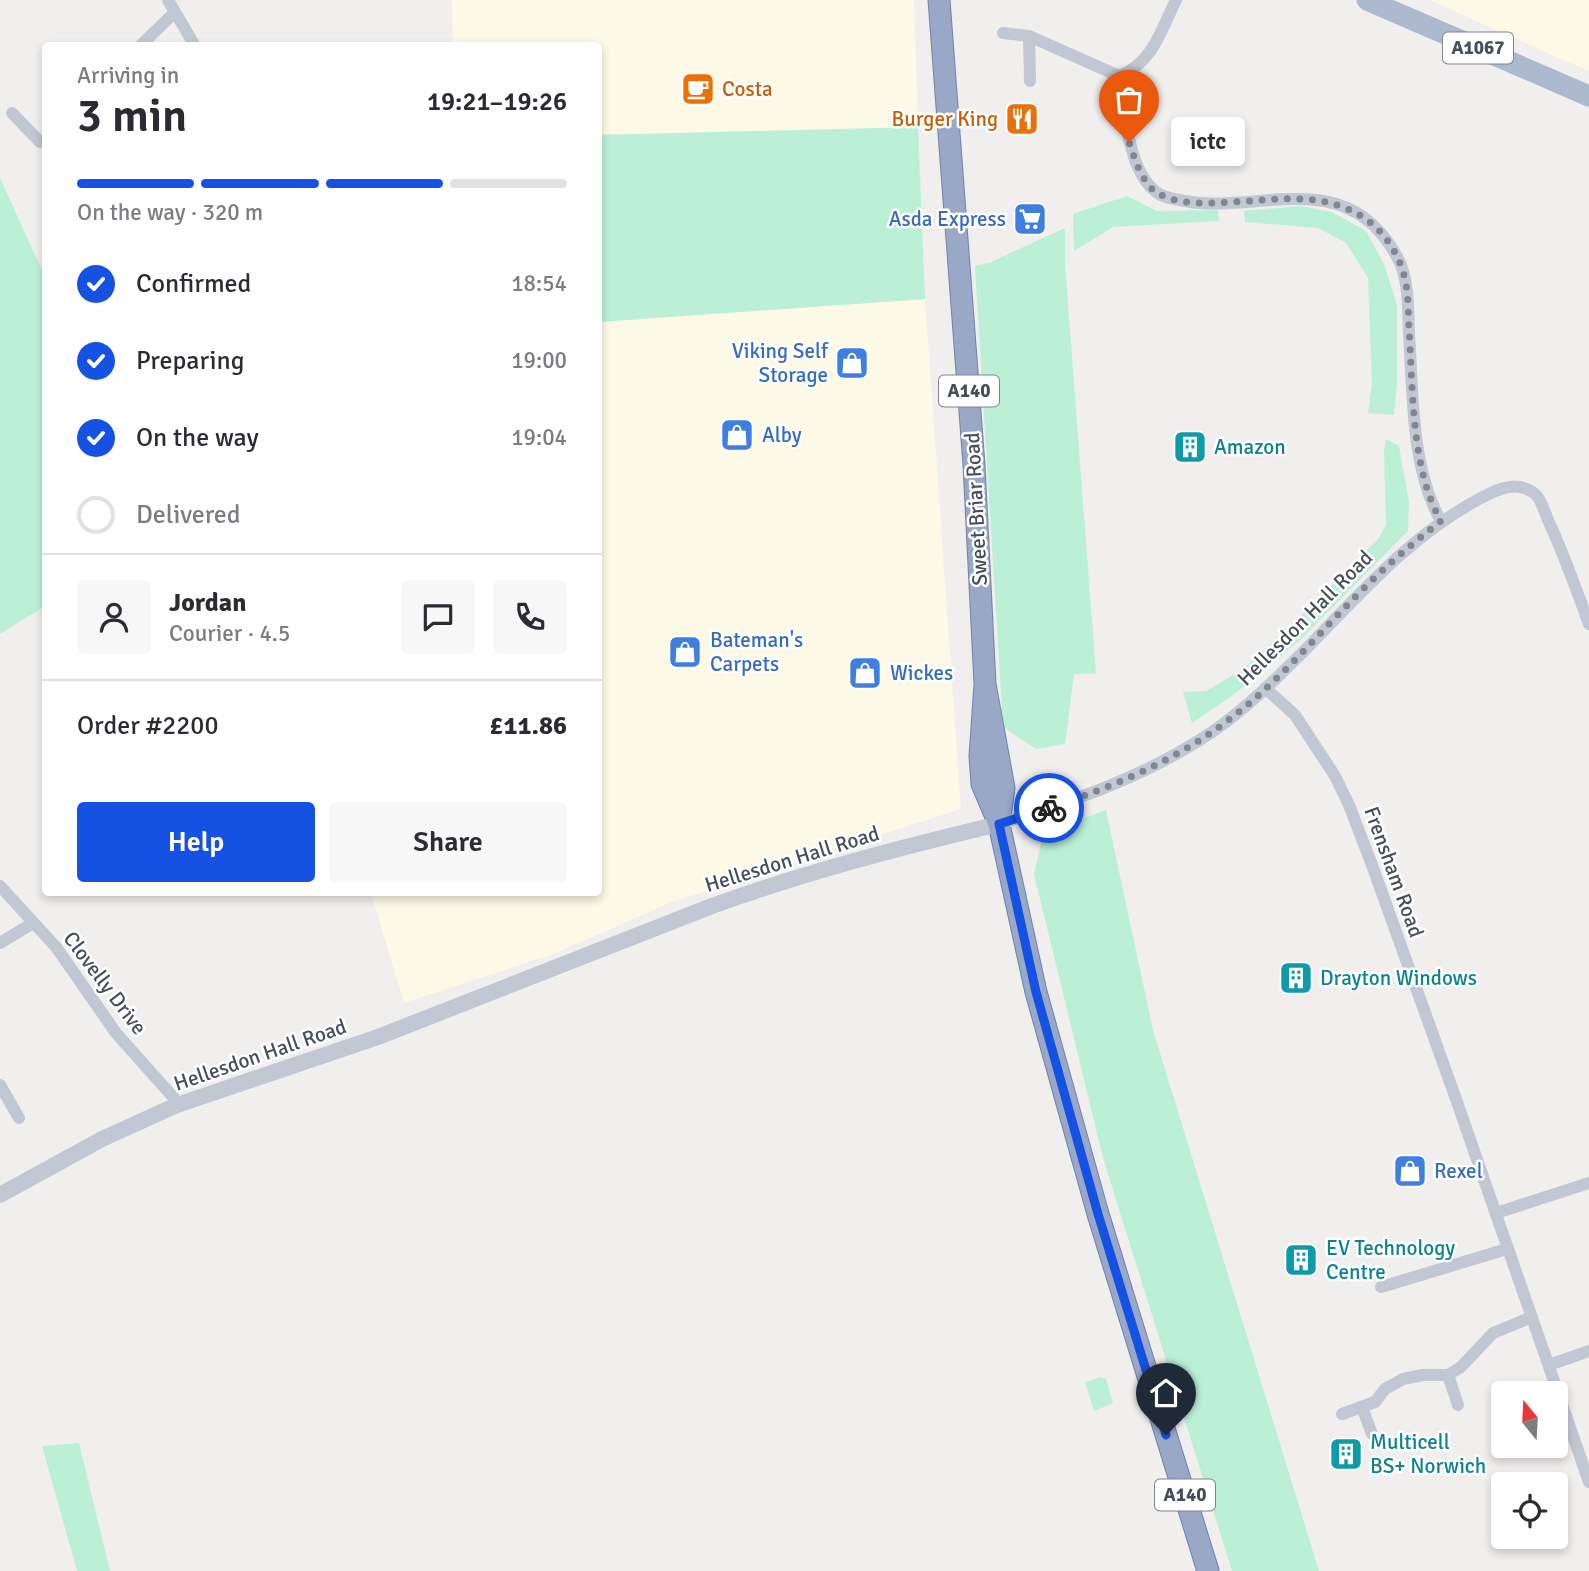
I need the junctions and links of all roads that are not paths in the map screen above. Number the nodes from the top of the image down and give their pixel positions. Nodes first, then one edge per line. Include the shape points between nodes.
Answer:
1 (939, 0) edge
2 (1176, 0) edge
3 (1367, 0) edge
4 (172, 6) edge
5 (1003, 33) dead end
6 (1029, 36) junction
7 (143, 42) edge
8 (193, 42) edge
9 (1119, 76) junction
10 (1030, 81) dead end
11 (1589, 96) edge
12 (12, 113) dead end
13 (42, 140) edge
14 (1441, 521) junction
15 (1589, 624) edge
16 (1265, 688) junction
17 (999, 824) junction
18 (0, 886) edge
19 (33, 923) junction
20 (0, 943) edge
21 (1, 1091) edge
22 (177, 1105) junction
23 (19, 1118) dead end
24 (1589, 1183) edge
25 (0, 1195) edge
26 (1496, 1213) junction
27 (1507, 1249) junction
28 (1381, 1287) dead end
29 (1532, 1317) junction
30 (1589, 1351) edge
31 (1549, 1365) junction
32 (1448, 1375) junction
33 (1458, 1405) dead end
34 (1362, 1407) junction
35 (1342, 1414) dead end
36 (1372, 1434) dead end
37 (1589, 1482) edge
38 (1208, 1571) edge

1 - 17 highway, Sweet Briar Road / A140 via 974,452 985,684 982,784
2 - 9 street via 1146,60
3 - 11 main road, A1067
4 - 7 street
4 - 8 street
5 - 6 street
6 - 9 street
6 - 10 street
9 - 14 street via 1129,142 1155,192 1194,203 1316,198 1345,206 1373,224 1389,244 1407,290 1415,421 1429,496
12 - 13 street
14 - 15 street, Hellesdon Hall Road via 1513,485 1527,489 1537,496 1560,545
14 - 16 street, Hellesdon Hall Road via 1391,562
16 - 17 street, Hellesdon Hall Road via 1213,731 1158,764 1092,794
16 - 26 street, Frensham Road via 1295,715 1342,791
17 - 22 street, Hellesdon Hall Road via 764,887 379,1037
17 - 38 highway, Sweet Briar Road / A140 via 1036,992 1094,1200
18 - 19 street, Clovelly Drive
19 - 20 street
19 - 22 street, Clovelly Drive
21 - 23 street
22 - 25 street, Hellesdon Hall Road via 102,1139
24 - 26 street
26 - 27 street, Frensham Road
27 - 28 street via 1447,1260
27 - 29 street, Frensham Road
29 - 31 street, Frensham Road
29 - 32 street via 1493,1333
30 - 31 street
31 - 37 street, Frensham Road
32 - 33 street
32 - 34 street via 1403,1379
34 - 35 street
34 - 36 street

